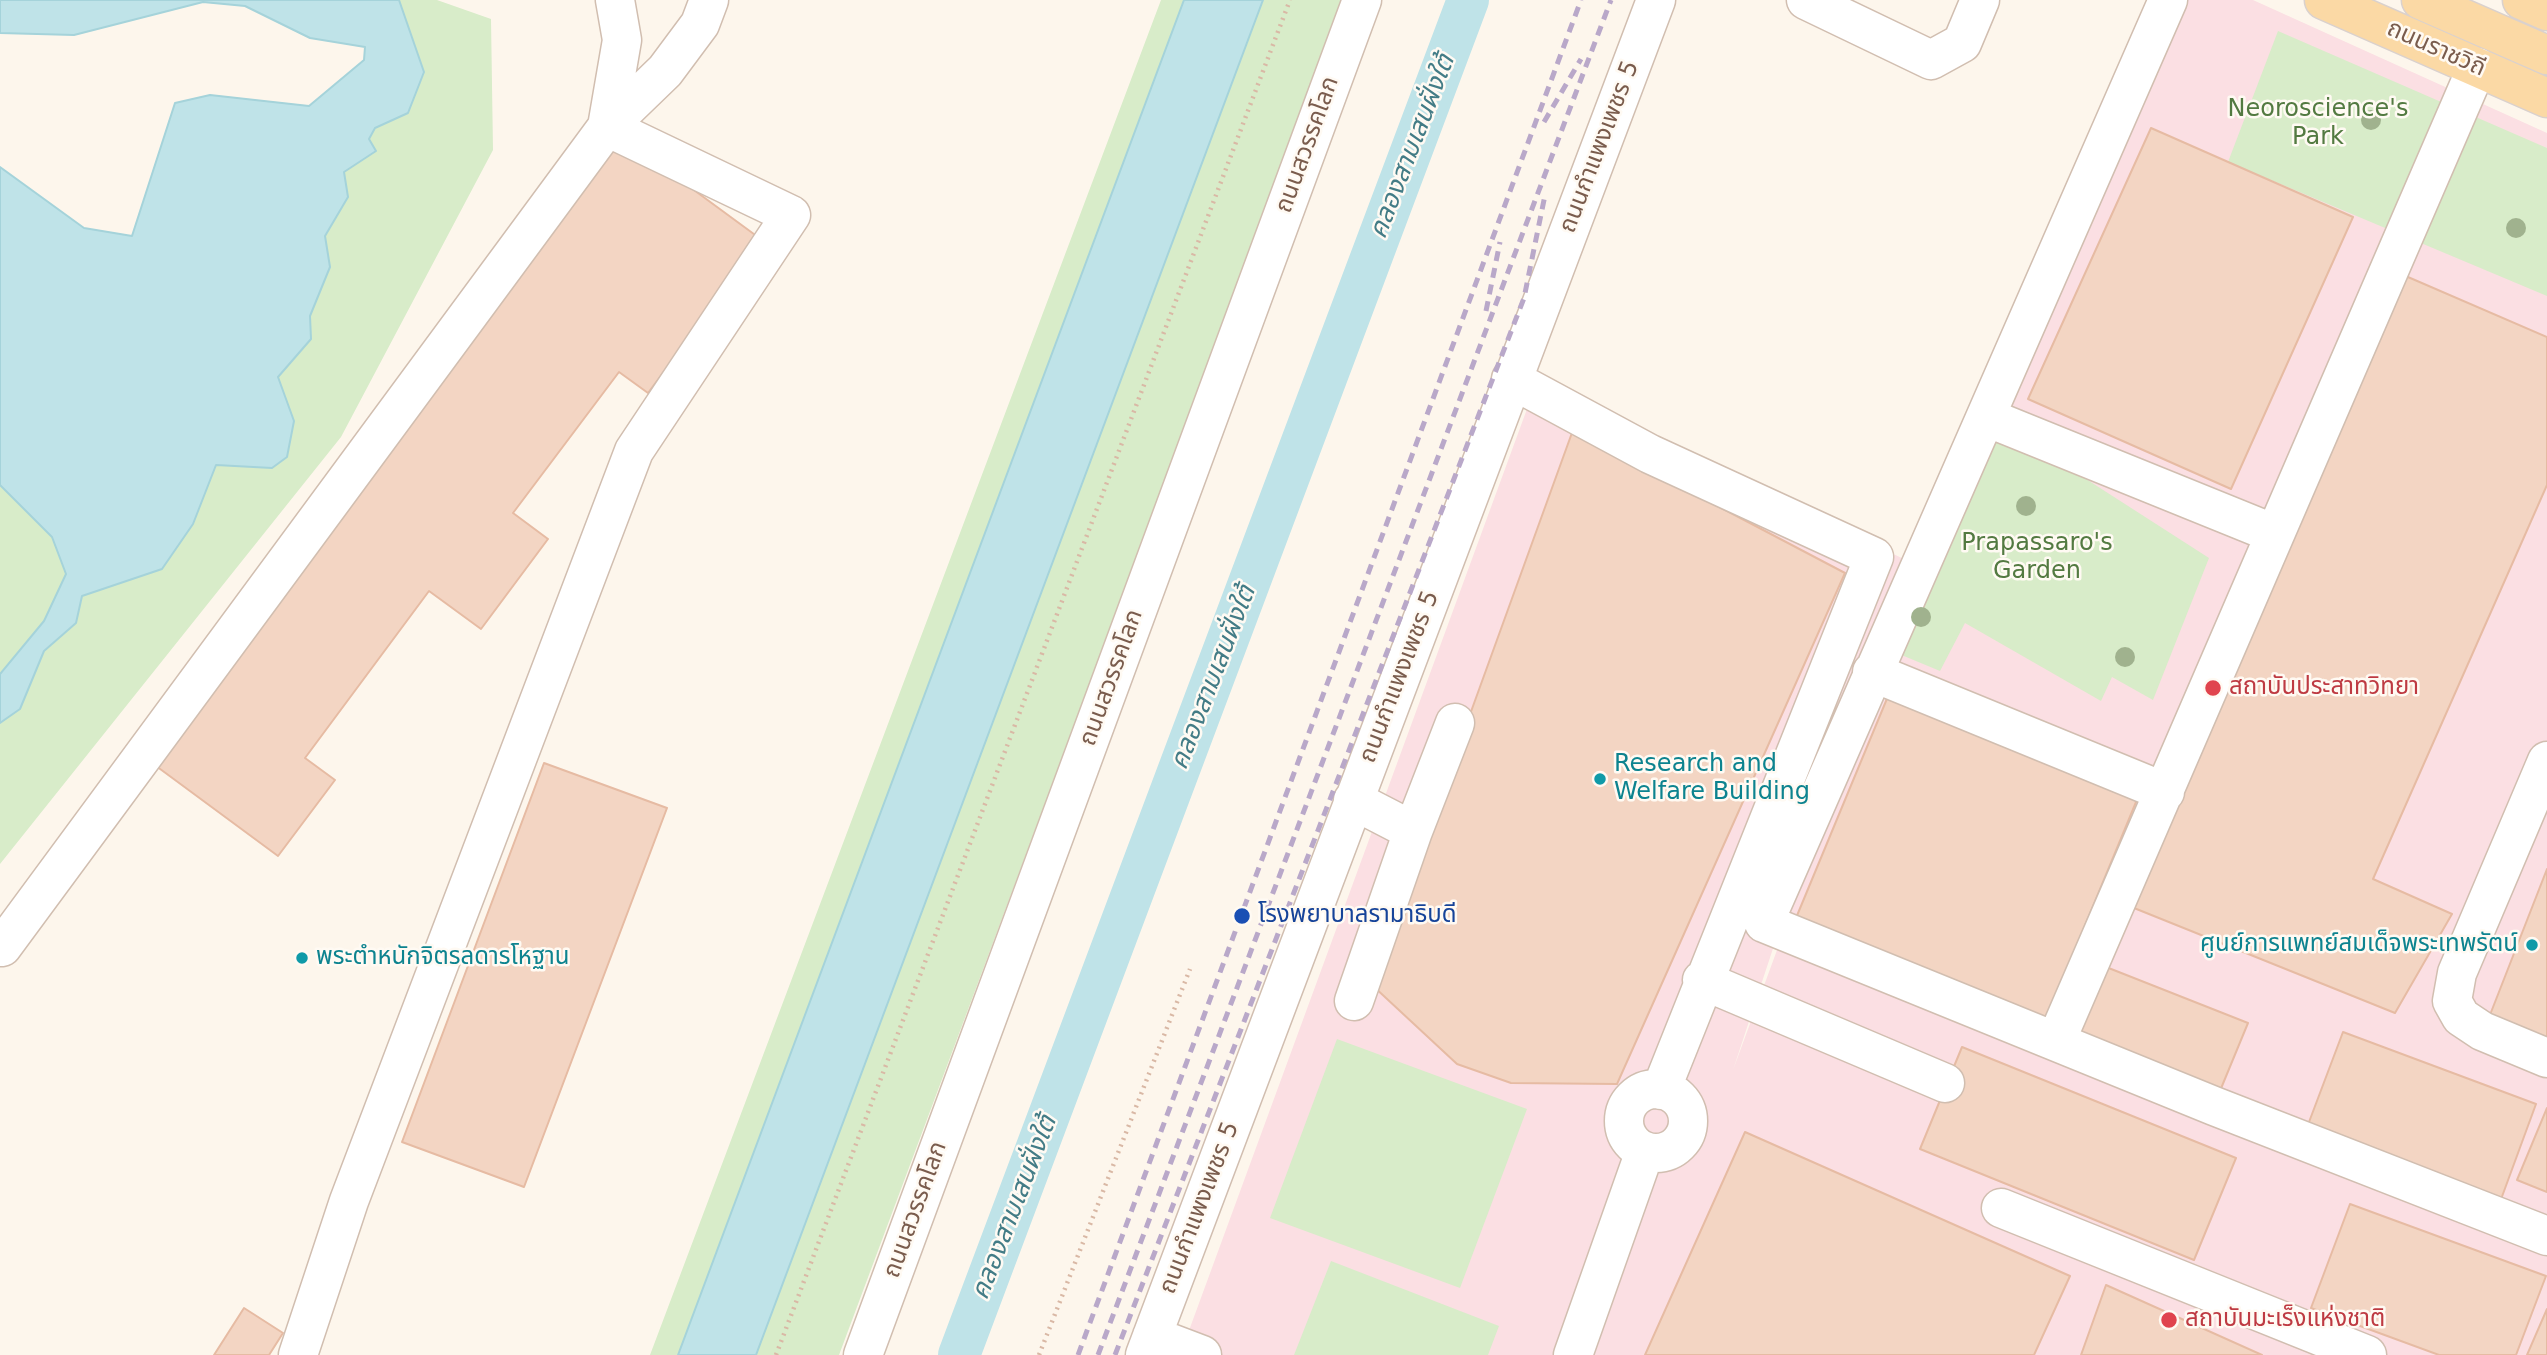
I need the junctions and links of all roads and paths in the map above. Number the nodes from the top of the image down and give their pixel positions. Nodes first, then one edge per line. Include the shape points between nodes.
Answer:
1 (615, 0) edge
2 (709, 0) edge
3 (1290, 0) edge
4 (1362, 0) edge
5 (1656, 0) edge
6 (1806, 0) edge
7 (1980, 0) edge
8 (2168, 0) edge
9 (2325, 0) edge
10 (2421, 0) edge
11 (2522, 0) edge
12 (2547, 11) edge
13 (2547, 55) edge
14 (2477, 66) junction
15 (2547, 98) edge
16 (607, 127) junction
17 (1511, 379) junction
18 (1986, 417) junction
19 (2275, 534) junction
20 (1872, 672) junction
21 (1455, 723) dead end
22 (2547, 761) edge
23 (2165, 792) junction
24 (1353, 800) junction
25 (1413, 831) junction
26 (1, 948) edge
27 (1190, 969) dead end
28 (1702, 980) junction
29 (1354, 1001) dead end
30 (2056, 1041) junction
31 (2547, 1058) edge
32 (1945, 1083) dead end
33 (2001, 1208) dead end
34 (2538, 1233) edge
35 (1148, 1346) edge
36 (298, 1355) edge
37 (776, 1355) edge
38 (863, 1355) edge
39 (1039, 1355) edge
40 (1202, 1355) edge
41 (1573, 1355) edge
42 (2367, 1355) edge

1 - 16 street via 622,40
2 - 16 street via 699,24 665,71
3 - 37 path
4 - 38 street, ถนนสวรรคโลก
5 - 17 street, ถนนกำแพงเพชร 5
6 - 7 street via 1931,60 1962,43
8 - 18 street
9 - 14 main road, ถนนราชวิถี
10 - 13 main road
11 - 12 main road
14 - 15 main road, ถนนราชวิถี
14 - 19 street
16 - 26 street
16 - 36 street via 791,215 634,451 349,1201
17 - 24 street, ถนนกำแพงเพชร 5
17 - 28 street via 1650,454 1874,557
18 - 19 street
18 - 20 street
19 - 23 street
20 - 23 street
20 - 30 street via 1764,923
21 - 25 street
22 - 31 street via 2457,973 2452,1001 2461,1017 2482,1031
23 - 30 street
24 - 25 street
24 - 35 street, ถนนกำแพงเพชร 5
25 - 29 street
27 - 39 path
28 - 32 street
28 - 41 street via 1661,1090 1679,1099 1689,1118 1688,1129 1676,1147 1666,1152 1645,1151
30 - 34 street
33 - 42 street
35 - 40 street

